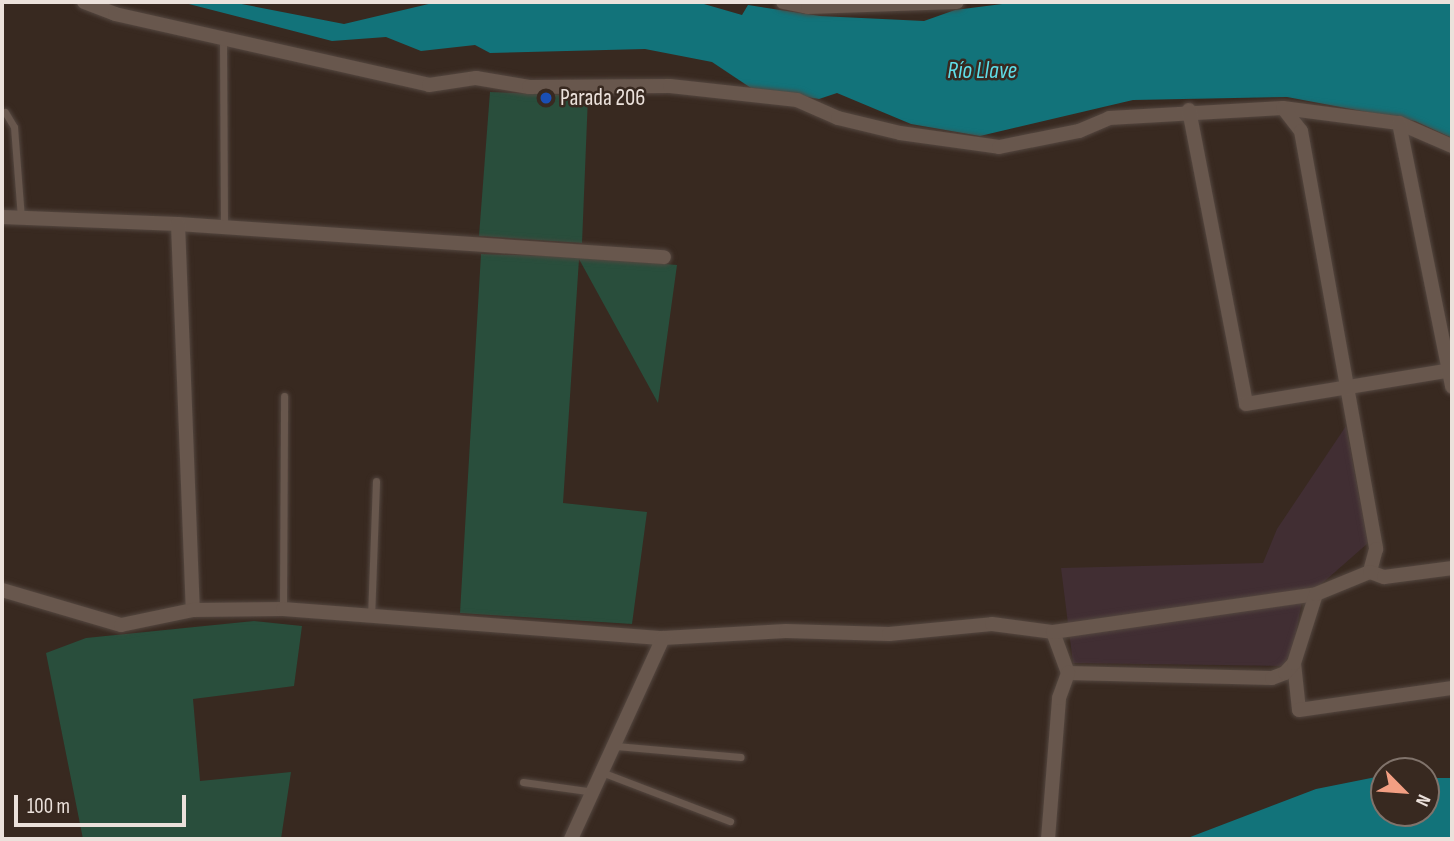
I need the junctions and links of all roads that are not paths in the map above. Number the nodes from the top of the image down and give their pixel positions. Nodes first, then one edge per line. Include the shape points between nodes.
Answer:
1 (84, 2) edge
2 (782, 2) edge
3 (957, 2) edge
4 (223, 37) junction
5 (1283, 108) junction
6 (1189, 110) junction
7 (5, 112) dead end
8 (1399, 123) junction
9 (1452, 146) edge
10 (2, 217) edge
11 (22, 218) junction
12 (178, 224) junction
13 (224, 229) junction
14 (664, 257) dead end
15 (1451, 370) edge
16 (1452, 387) edge
17 (1346, 388) junction
18 (284, 396) dead end
19 (376, 481) dead end
20 (1452, 568) edge
21 (1370, 572) junction
22 (2, 590) edge
23 (1316, 594) junction
24 (283, 609) junction
25 (193, 610) junction
26 (371, 619) junction
27 (1052, 632) junction
28 (663, 638) junction
29 (1294, 663) junction
30 (1068, 674) junction
31 (1452, 688) edge
32 (616, 746) junction
33 (741, 757) dead end
34 (604, 773) junction
35 (523, 782) dead end
36 (595, 792) junction
37 (730, 821) dead end
38 (571, 839) edge
39 (1048, 839) edge

1 - 4 street via 115,14
2 - 3 street via 808,7
4 - 6 street via 429,85 476,78 529,87 670,86 797,100 838,118 900,133 999,147 1079,131 1109,118
4 - 13 lane
5 - 6 street
5 - 8 street
5 - 17 street via 1301,131
6 - 17 street via 1246,404
7 - 11 lane via 14,127
8 - 9 street
8 - 15 street
10 - 11 street
11 - 12 street
12 - 13 street
12 - 25 street
13 - 14 street
15 - 16 street
15 - 17 street
17 - 21 street via 1376,549
18 - 24 lane
19 - 26 lane
20 - 21 street via 1384,576
21 - 23 street
22 - 25 street via 121,625
23 - 27 street
23 - 29 street
24 - 25 street
24 - 26 street
26 - 28 street
27 - 28 street via 992,624 889,634 786,631
27 - 30 street
28 - 32 street
29 - 30 street via 1272,678
29 - 31 street via 1299,710
30 - 39 street via 1059,698
32 - 33 lane
32 - 34 street
34 - 36 street
34 - 37 lane
35 - 36 lane
36 - 38 street

